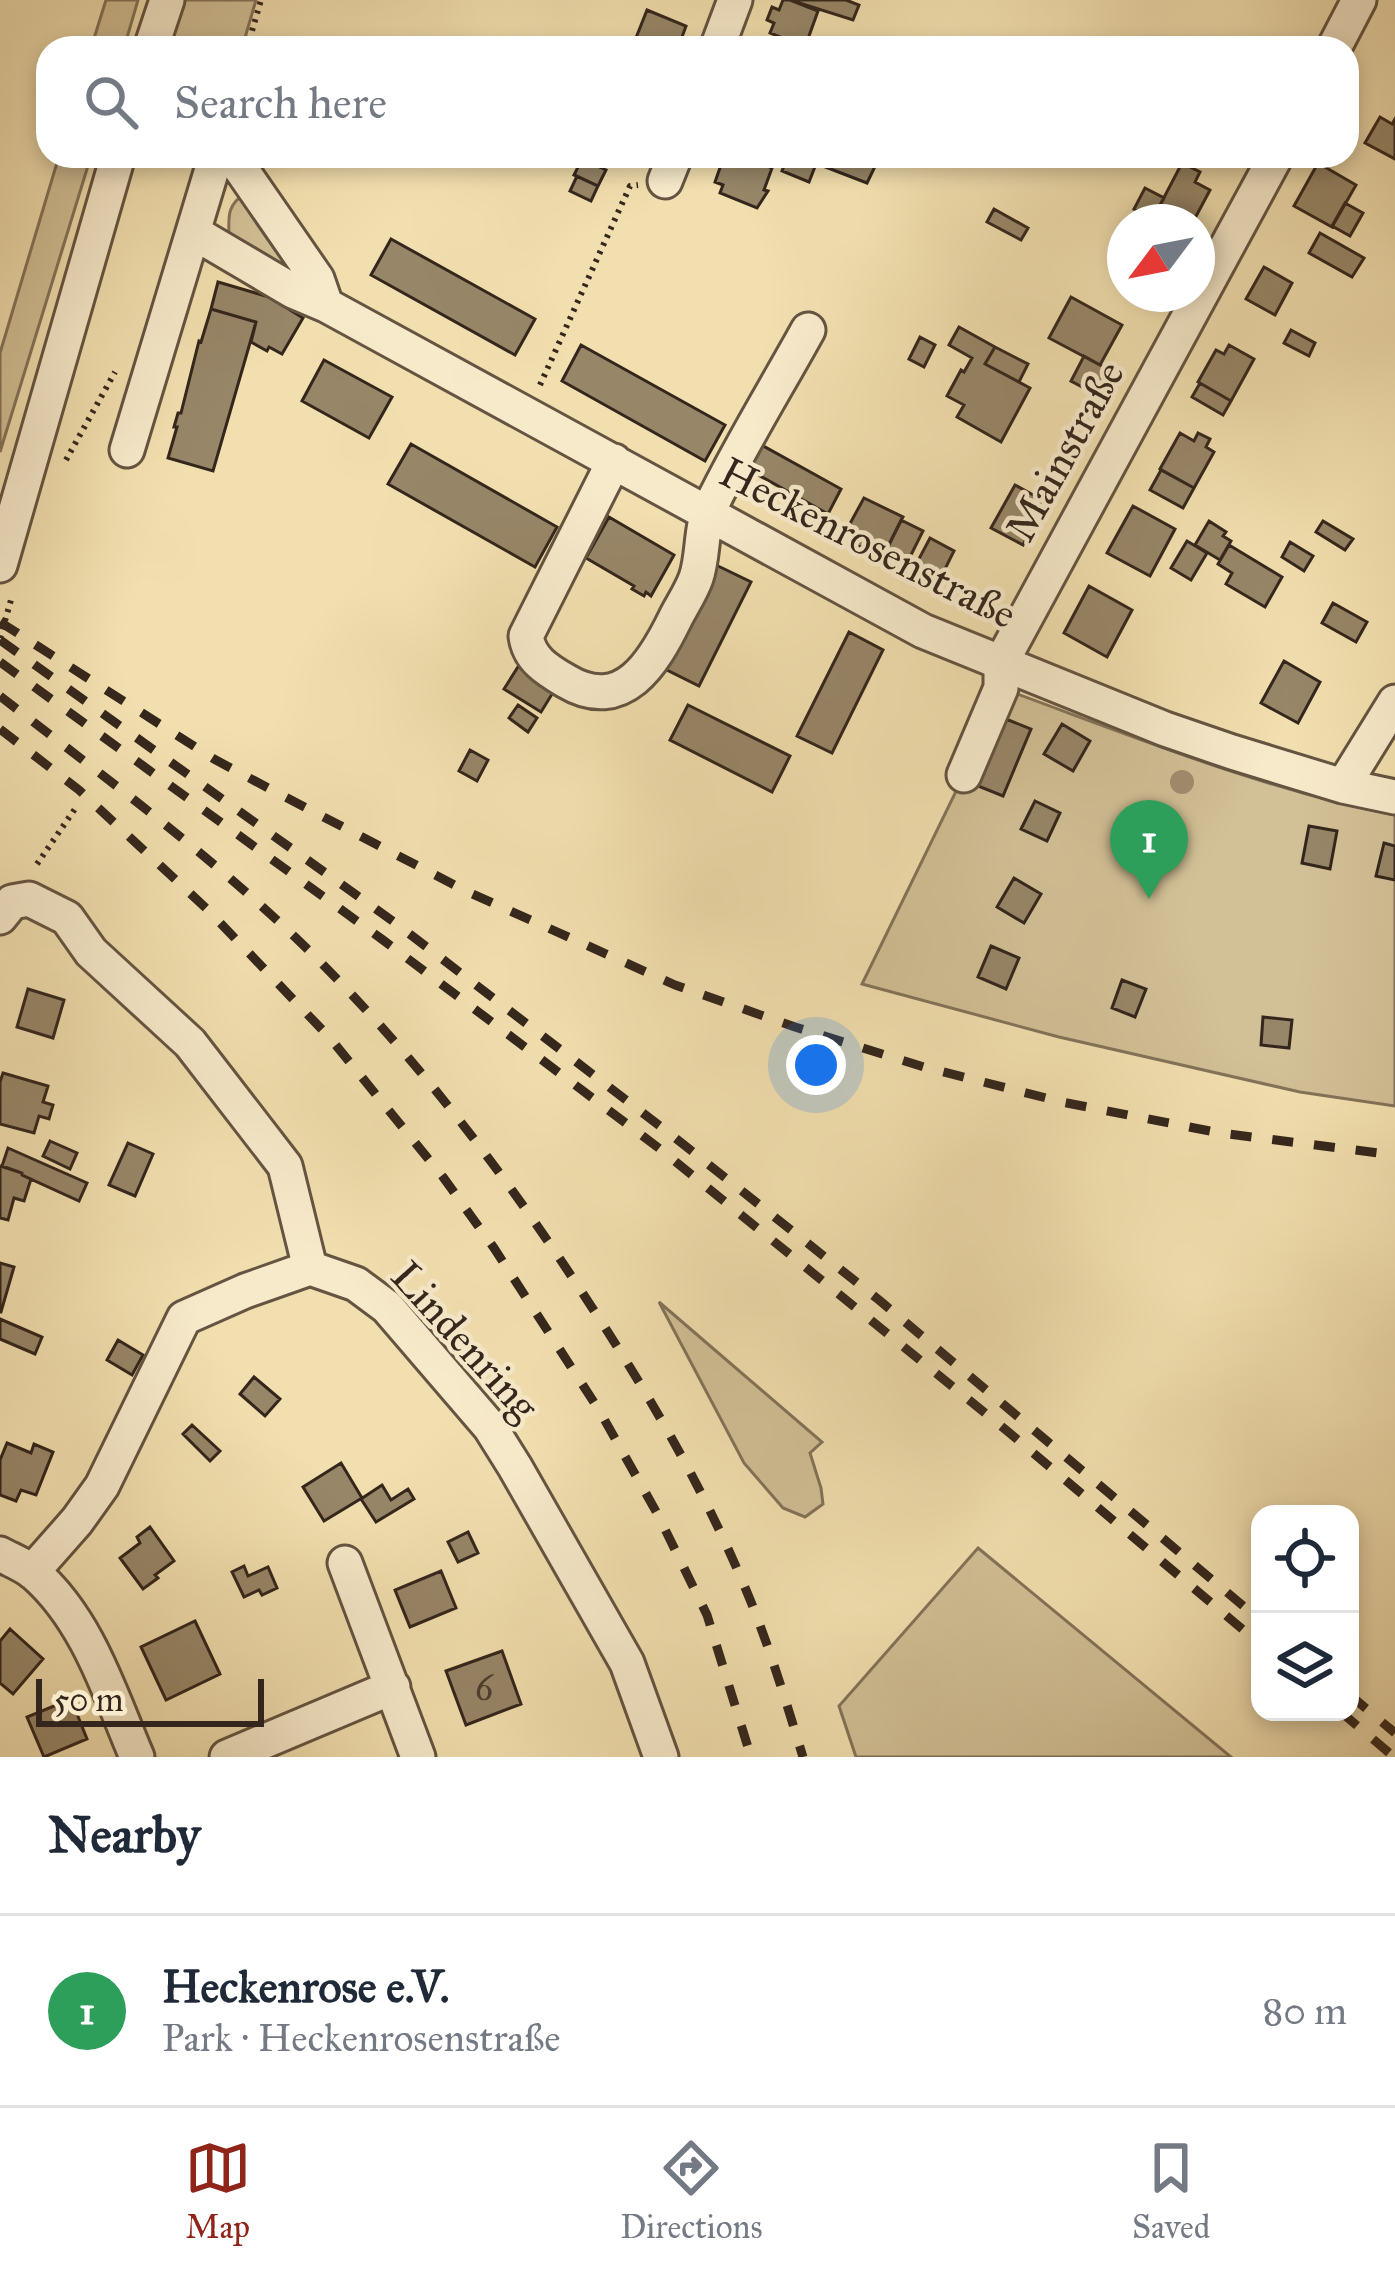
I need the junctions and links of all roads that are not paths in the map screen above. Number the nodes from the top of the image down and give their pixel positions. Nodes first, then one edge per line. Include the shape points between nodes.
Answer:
1 (167, 0) edge
2 (735, 0) edge
3 (1359, 0) edge
4 (155, 36) edge
5 (722, 36) edge
6 (1340, 36) edge
7 (115, 168) edge
8 (212, 168) edge
9 (240, 168) edge
10 (1269, 168) edge
11 (193, 232) junction
12 (326, 305) junction
13 (808, 330) dead end
14 (127, 450) dead end
15 (614, 461) junction
16 (708, 512) junction
17 (0, 565) edge
18 (1000, 663) junction
19 (1395, 702) edge
20 (964, 775) dead end
21 (1342, 787) junction
22 (1395, 797) edge
23 (0, 917) edge
24 (310, 1268) junction
25 (0, 1554) edge
26 (345, 1563) dead end
27 (32, 1571) junction
28 (393, 1687) junction
29 (137, 1757) edge
30 (226, 1757) edge
31 (418, 1757) edge
32 (661, 1757) edge

1 - 4 street
2 - 5 street
3 - 6 street
7 - 17 street
8 - 11 street
9 - 12 street via 317,278
10 - 18 street, Mainstraße
11 - 12 street, Heckenrosenstraße
11 - 14 street
12 - 15 street, Heckenrosenstraße
13 - 16 street
15 - 16 street, Heckenrosenstraße
15 - 16 street via 526,636 532,656 572,685 611,690 649,666 696,577
16 - 18 street, Heckenrosenstraße via 923,631
18 - 20 street, Mainstraße via 1001,688
18 - 21 street, Heckenrosenstraße
19 - 21 street
21 - 22 street, Heckenrosenstraße
23 - 24 street via 29,899 67,918 91,952 190,1043 285,1166
24 - 27 street via 184,1318 102,1486
24 - 32 street, Lindenring via 356,1284 387,1307 490,1426 627,1663
25 - 27 street
26 - 28 street
27 - 29 street via 72,1616
28 - 30 street
28 - 31 street

